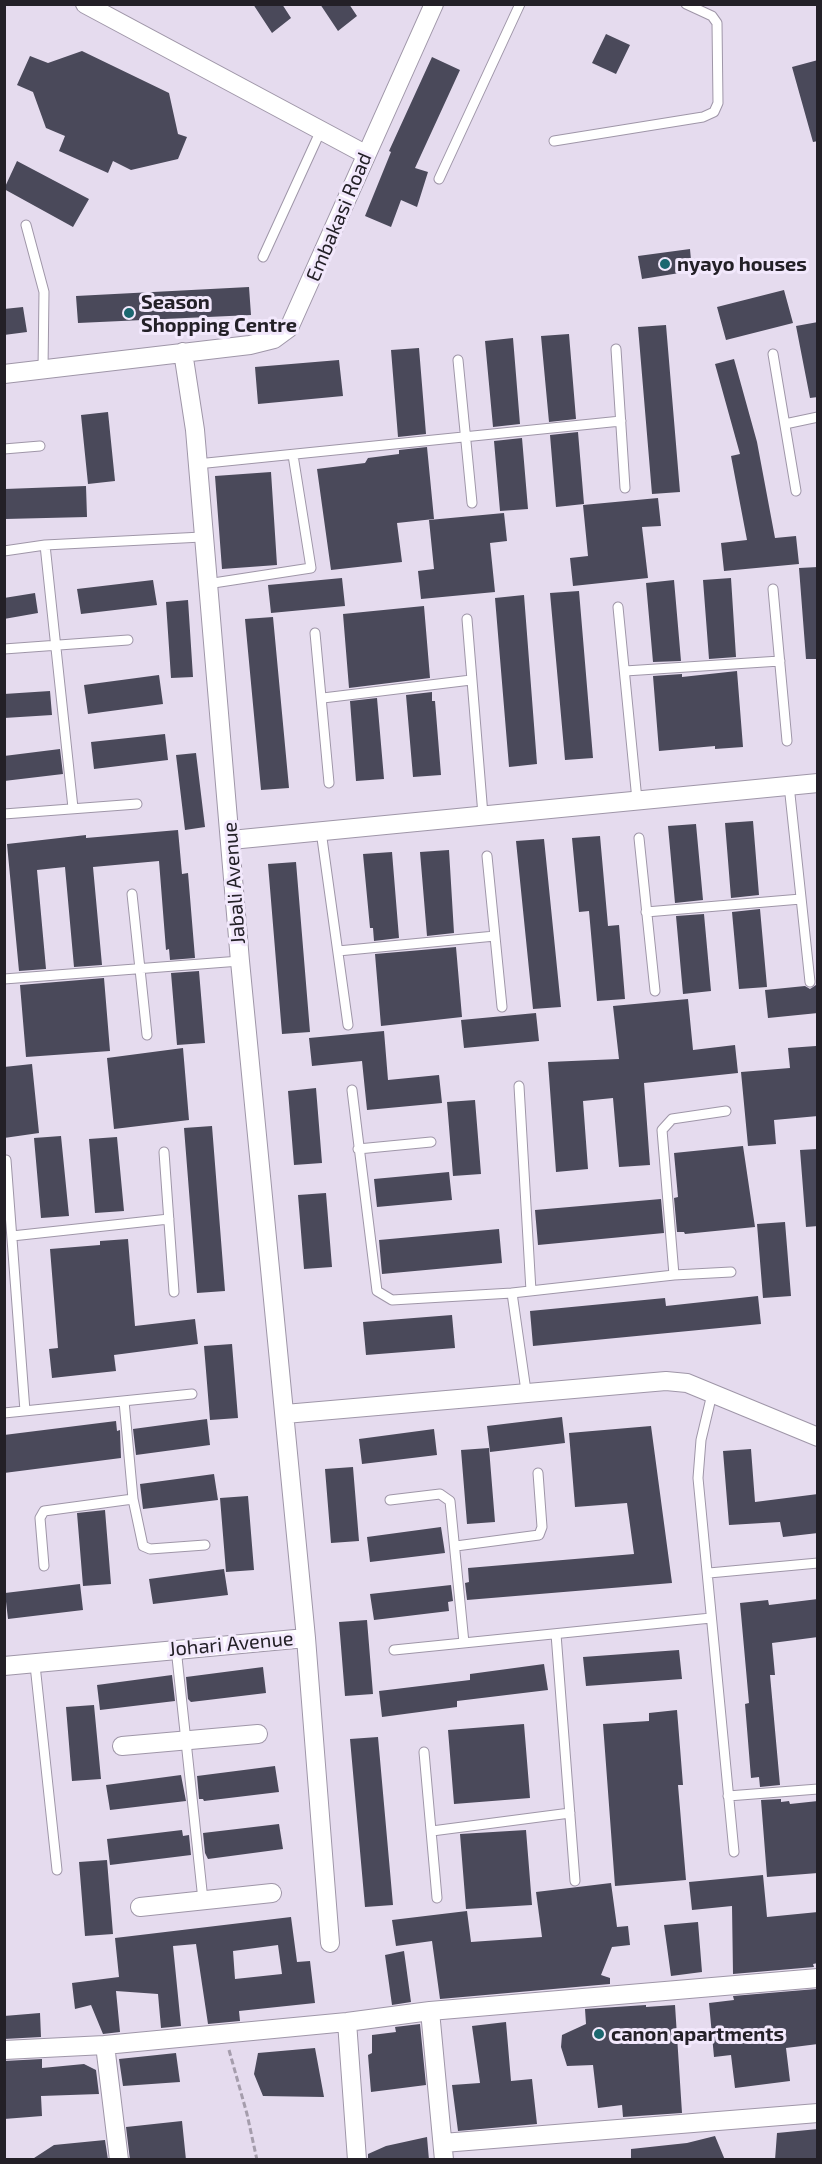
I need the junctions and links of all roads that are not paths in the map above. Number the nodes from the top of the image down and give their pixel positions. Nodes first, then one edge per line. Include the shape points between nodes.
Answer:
1 (85, 4) edge
2 (434, 4) edge
3 (520, 4) edge
4 (686, 4) edge
5 (321, 130) junction
6 (554, 141) dead end
7 (365, 154) junction
8 (439, 179) dead end
9 (26, 225) dead end
10 (263, 257) dead end
11 (616, 348) dead end
12 (183, 352) junction
13 (774, 354) dead end
14 (458, 360) dead end
15 (43, 369) junction
16 (4, 374) edge
17 (818, 417) edge
18 (621, 421) junction
19 (785, 424) junction
20 (466, 437) junction
21 (40, 446) dead end
22 (4, 449) edge
23 (293, 455) junction
24 (197, 464) junction
25 (625, 488) dead end
26 (796, 491) dead end
27 (472, 503) dead end
28 (202, 537) junction
29 (45, 545) junction
30 (4, 550) edge
31 (207, 584) junction
32 (773, 589) dead end
33 (618, 608) dead end
34 (467, 619) dead end
35 (315, 633) dead end
36 (128, 640) dead end
37 (55, 646) junction
38 (4, 649) edge
39 (780, 661) junction
40 (625, 671) junction
41 (471, 680) junction
42 (323, 698) junction
43 (787, 741) dead end
44 (329, 783) dead end
45 (818, 783) edge
46 (789, 785) junction
47 (637, 800) junction
48 (137, 804) dead end
49 (73, 808) junction
50 (4, 814) edge
51 (483, 815) junction
52 (321, 831) junction
53 (639, 838) dead end
54 (231, 840) junction
55 (487, 856) dead end
56 (132, 894) dead end
57 (801, 899) junction
58 (646, 912) junction
59 (495, 936) junction
60 (338, 951) junction
61 (240, 961) junction
62 (139, 968) junction
63 (4, 979) edge
64 (810, 982) dead end
65 (655, 991) dead end
66 (502, 1006) dead end
67 (348, 1025) dead end
68 (147, 1035) dead end
69 (519, 1086) dead end
70 (352, 1090) dead end
71 (726, 1111) dead end
72 (431, 1142) dead end
73 (358, 1149) junction
74 (164, 1152) dead end
75 (6, 1160) dead end
76 (169, 1219) junction
77 (12, 1236) junction
78 (731, 1272) dead end
79 (674, 1275) junction
80 (531, 1291) junction
81 (174, 1292) dead end
82 (512, 1293) junction
83 (526, 1391) junction
84 (192, 1394) dead end
85 (712, 1394) junction
86 (124, 1401) junction
87 (25, 1411) junction
88 (4, 1413) edge
89 (285, 1414) junction
90 (818, 1437) edge
91 (538, 1473) dead end
92 (133, 1499) junction
93 (390, 1500) dead end
94 (206, 1545) dead end
95 (456, 1546) junction
96 (818, 1563) edge
97 (44, 1566) dead end
98 (709, 1573) junction
99 (711, 1618) junction
100 (556, 1634) junction
101 (306, 1638) junction
102 (464, 1642) junction
103 (176, 1648) junction
104 (394, 1650) dead end
105 (35, 1665) junction
106 (4, 1666) edge
107 (258, 1734) dead end
108 (186, 1741) junction
109 (122, 1746) dead end
110 (424, 1752) dead end
111 (818, 1789) edge
112 (728, 1796) junction
113 (570, 1813) junction
114 (432, 1831) junction
115 (734, 1852) dead end
116 (57, 1870) dead end
117 (575, 1881) dead end
118 (272, 1893) dead end
119 (437, 1898) dead end
120 (203, 1900) junction
121 (140, 1907) dead end
122 (330, 1943) dead end
123 (818, 1978) edge
124 (430, 2011) junction
125 (347, 2022) junction
126 (105, 2046) junction
127 (4, 2050) edge
128 (818, 2113) edge
129 (444, 2152) edge
130 (119, 2160) edge
131 (357, 2160) edge

1 - 5 street
2 - 7 street, Embakasi Road
3 - 8 lane
4 - 6 lane via 717,22 718,102 714,112
5 - 7 street
5 - 10 lane
7 - 12 street, Embakasi Road via 289,328 274,339
9 - 15 lane via 44,292
11 - 18 lane
12 - 15 street, Embakasi Road
12 - 24 street, Jabali Avenue
13 - 19 lane
14 - 20 lane
15 - 16 street, Embakasi Road
17 - 19 lane
18 - 20 lane
18 - 25 lane
19 - 26 lane
20 - 23 lane
20 - 27 lane
21 - 22 lane
23 - 24 lane
23 - 31 lane via 311,568
24 - 28 street, Jabali Avenue
28 - 29 lane
28 - 31 street, Jabali Avenue
29 - 30 lane
29 - 37 lane
31 - 54 street, Jabali Avenue
32 - 39 lane
33 - 40 lane
34 - 41 lane
35 - 42 lane
36 - 37 lane
37 - 38 lane
37 - 49 lane
39 - 40 lane
39 - 43 lane
40 - 47 lane
41 - 42 lane
41 - 51 lane
42 - 44 lane
45 - 46 street
46 - 47 street
46 - 57 lane
47 - 51 street
48 - 49 lane
49 - 50 lane
51 - 52 street
52 - 54 street
52 - 60 lane
53 - 58 lane
54 - 61 street, Jabali Avenue
55 - 59 lane
56 - 62 lane
57 - 58 lane
57 - 64 lane
58 - 65 lane
59 - 60 lane
59 - 66 lane
60 - 67 lane
61 - 62 lane
61 - 89 street, Jabali Avenue
62 - 63 lane
62 - 68 lane
69 - 80 lane
70 - 73 lane
71 - 79 lane via 672,1119 662,1130
72 - 73 lane
73 - 82 lane via 377,1291 392,1300
74 - 76 lane
75 - 77 lane
76 - 77 lane
76 - 81 lane
77 - 87 lane
78 - 79 lane
79 - 80 lane
80 - 82 lane
82 - 83 lane
83 - 85 street via 654,1380 687,1383
83 - 89 street
84 - 86 lane
85 - 90 street
85 - 98 lane via 701,1440 698,1478
86 - 87 lane
86 - 92 lane
87 - 88 lane
89 - 101 street, Johari Avenue
91 - 95 lane via 542,1527 539,1535
92 - 94 lane via 143,1546 150,1549
92 - 97 lane via 44,1511 40,1518
93 - 95 lane via 440,1494 447,1498
95 - 102 lane
96 - 98 lane
98 - 99 lane
99 - 100 lane
99 - 112 lane
100 - 102 lane
100 - 113 lane
101 - 103 street, Johari Avenue
101 - 122 street
102 - 104 lane
103 - 105 street, Johari Avenue
103 - 108 lane
105 - 106 street, Johari Avenue
105 - 116 lane
107 - 108 street
108 - 109 street
108 - 120 lane
110 - 114 lane
111 - 112 lane
112 - 115 lane
113 - 114 lane
113 - 117 lane
114 - 119 lane
118 - 120 street
120 - 121 street
123 - 124 street
124 - 125 street
124 - 129 street
125 - 126 street
125 - 131 street
126 - 127 street
126 - 130 street
128 - 129 street

